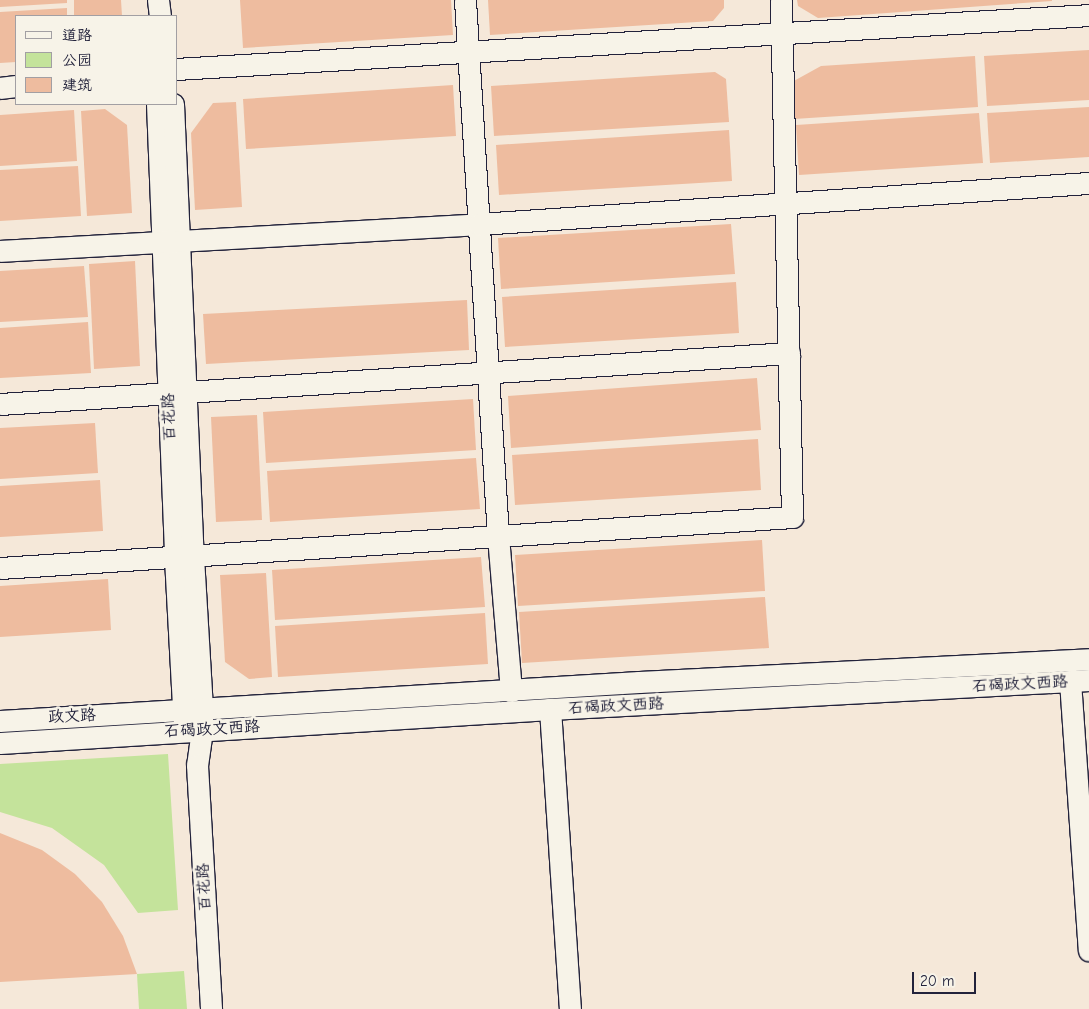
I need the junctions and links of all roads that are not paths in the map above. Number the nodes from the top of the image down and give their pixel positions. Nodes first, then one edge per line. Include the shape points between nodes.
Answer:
1 (158, 0) edge
2 (465, 0) edge
3 (781, 0) edge
4 (160, 15) edge
5 (1089, 15) edge
6 (782, 33) junction
7 (468, 51) junction
8 (178, 69) edge
9 (15, 86) edge
10 (0, 88) edge
11 (156, 105) edge
12 (173, 105) edge
13 (1089, 183) edge
14 (786, 205) junction
15 (479, 224) junction
16 (171, 241) junction
17 (0, 250) edge
18 (788, 353) junction
19 (488, 372) junction
20 (177, 393) junction
21 (0, 404) edge
22 (498, 536) junction
23 (184, 558) junction
24 (0, 568) edge
25 (1089, 660) edge
26 (1080, 680) edge
27 (511, 691) junction
28 (550, 709) junction
29 (144, 712) joint
30 (193, 720) junction
31 (0, 721) edge
32 (143, 733) joint
33 (0, 743) edge
34 (1089, 950) edge
35 (211, 1009) edge
36 (570, 1009) edge

1 - 4 street
2 - 7 street
3 - 6 street
5 - 6 street
6 - 7 street
6 - 14 street
7 - 8 street
7 - 15 street
9 - 10 street
11 - 16 street, 百花路
12 - 16 street, 百花路
13 - 14 street
14 - 15 street
14 - 18 street
15 - 16 street
15 - 19 street
16 - 17 street
16 - 20 street, 百花路
18 - 19 street
18 - 22 street via 792,517
19 - 20 street
19 - 22 street
20 - 21 street
20 - 23 street, 百花路
22 - 23 street
22 - 27 street
23 - 24 street
23 - 30 street, 百花路
25 - 27 street, 石碣政文西路
26 - 28 street, 石碣政文西路
26 - 34 street
27 - 30 street, 石碣政文西路
28 - 30 street, 石碣政文西路
28 - 36 street
29 - 30 street, 石碣政文西路
29 - 31 street, 政文路
30 - 32 street, 石碣政文西路
30 - 35 street, 百花路
32 - 33 street, 政文路

